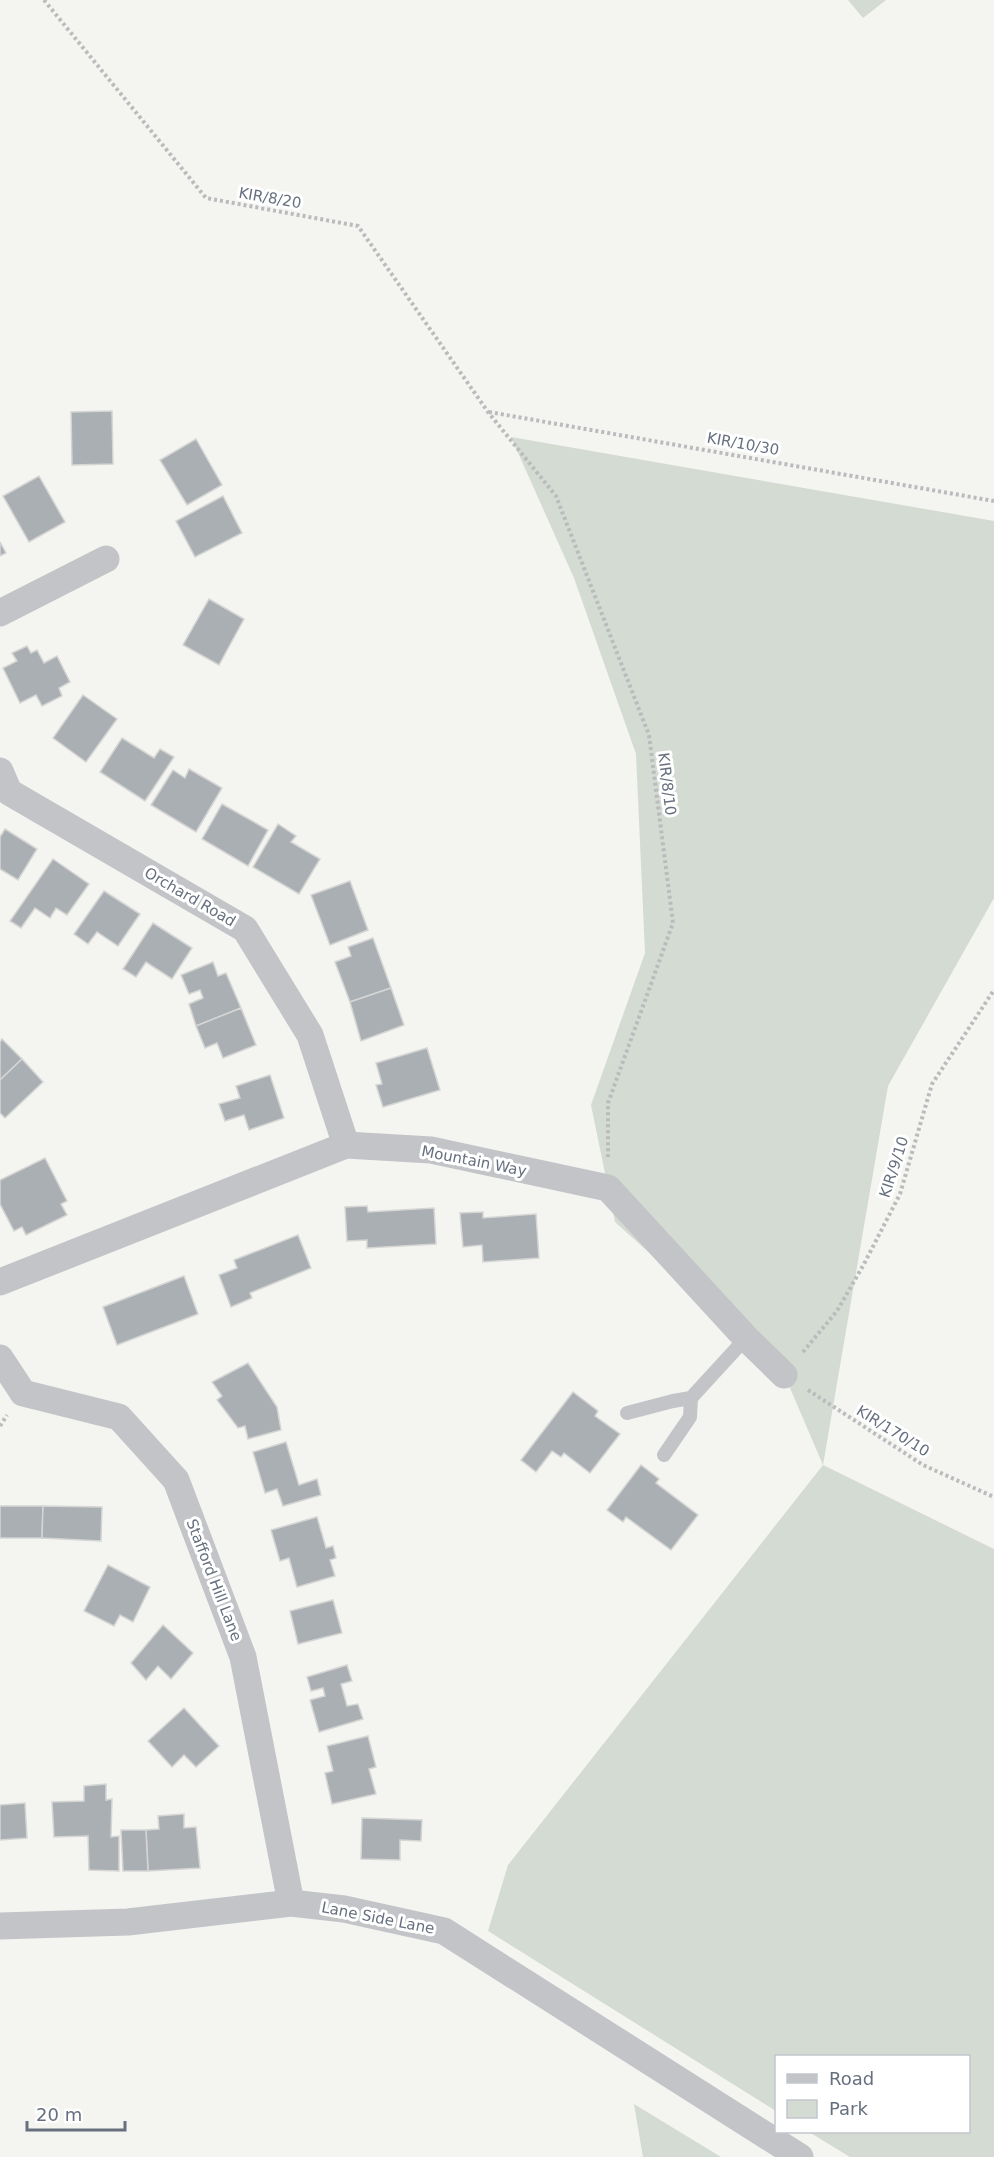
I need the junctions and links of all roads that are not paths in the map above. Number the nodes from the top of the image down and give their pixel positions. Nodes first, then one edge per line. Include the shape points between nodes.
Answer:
1 (106, 559) dead end
2 (0, 613) edge
3 (0, 771) edge
4 (346, 1145) junction
5 (0, 1282) edge
6 (746, 1338) junction
7 (0, 1358) edge
8 (784, 1374) road end
9 (690, 1398) junction
10 (627, 1413) dead end
11 (664, 1455) dead end
12 (291, 1903) junction
13 (0, 1926) edge
14 (800, 2157) edge

1 - 2 street
3 - 4 street, Orchard Road via 9,792 245,929 310,1035
4 - 5 street, Mountain Way
4 - 6 street, Mountain Way via 431,1150 608,1188
6 - 8 street
6 - 9 lane
7 - 12 street, Stafford Hill Lane via 23,1393 119,1417 176,1480 243,1657
9 - 10 lane
9 - 11 lane via 690,1417
12 - 13 street, Lane Side Lane via 128,1922
12 - 14 street, Lane Side Lane via 344,1909 444,1931

